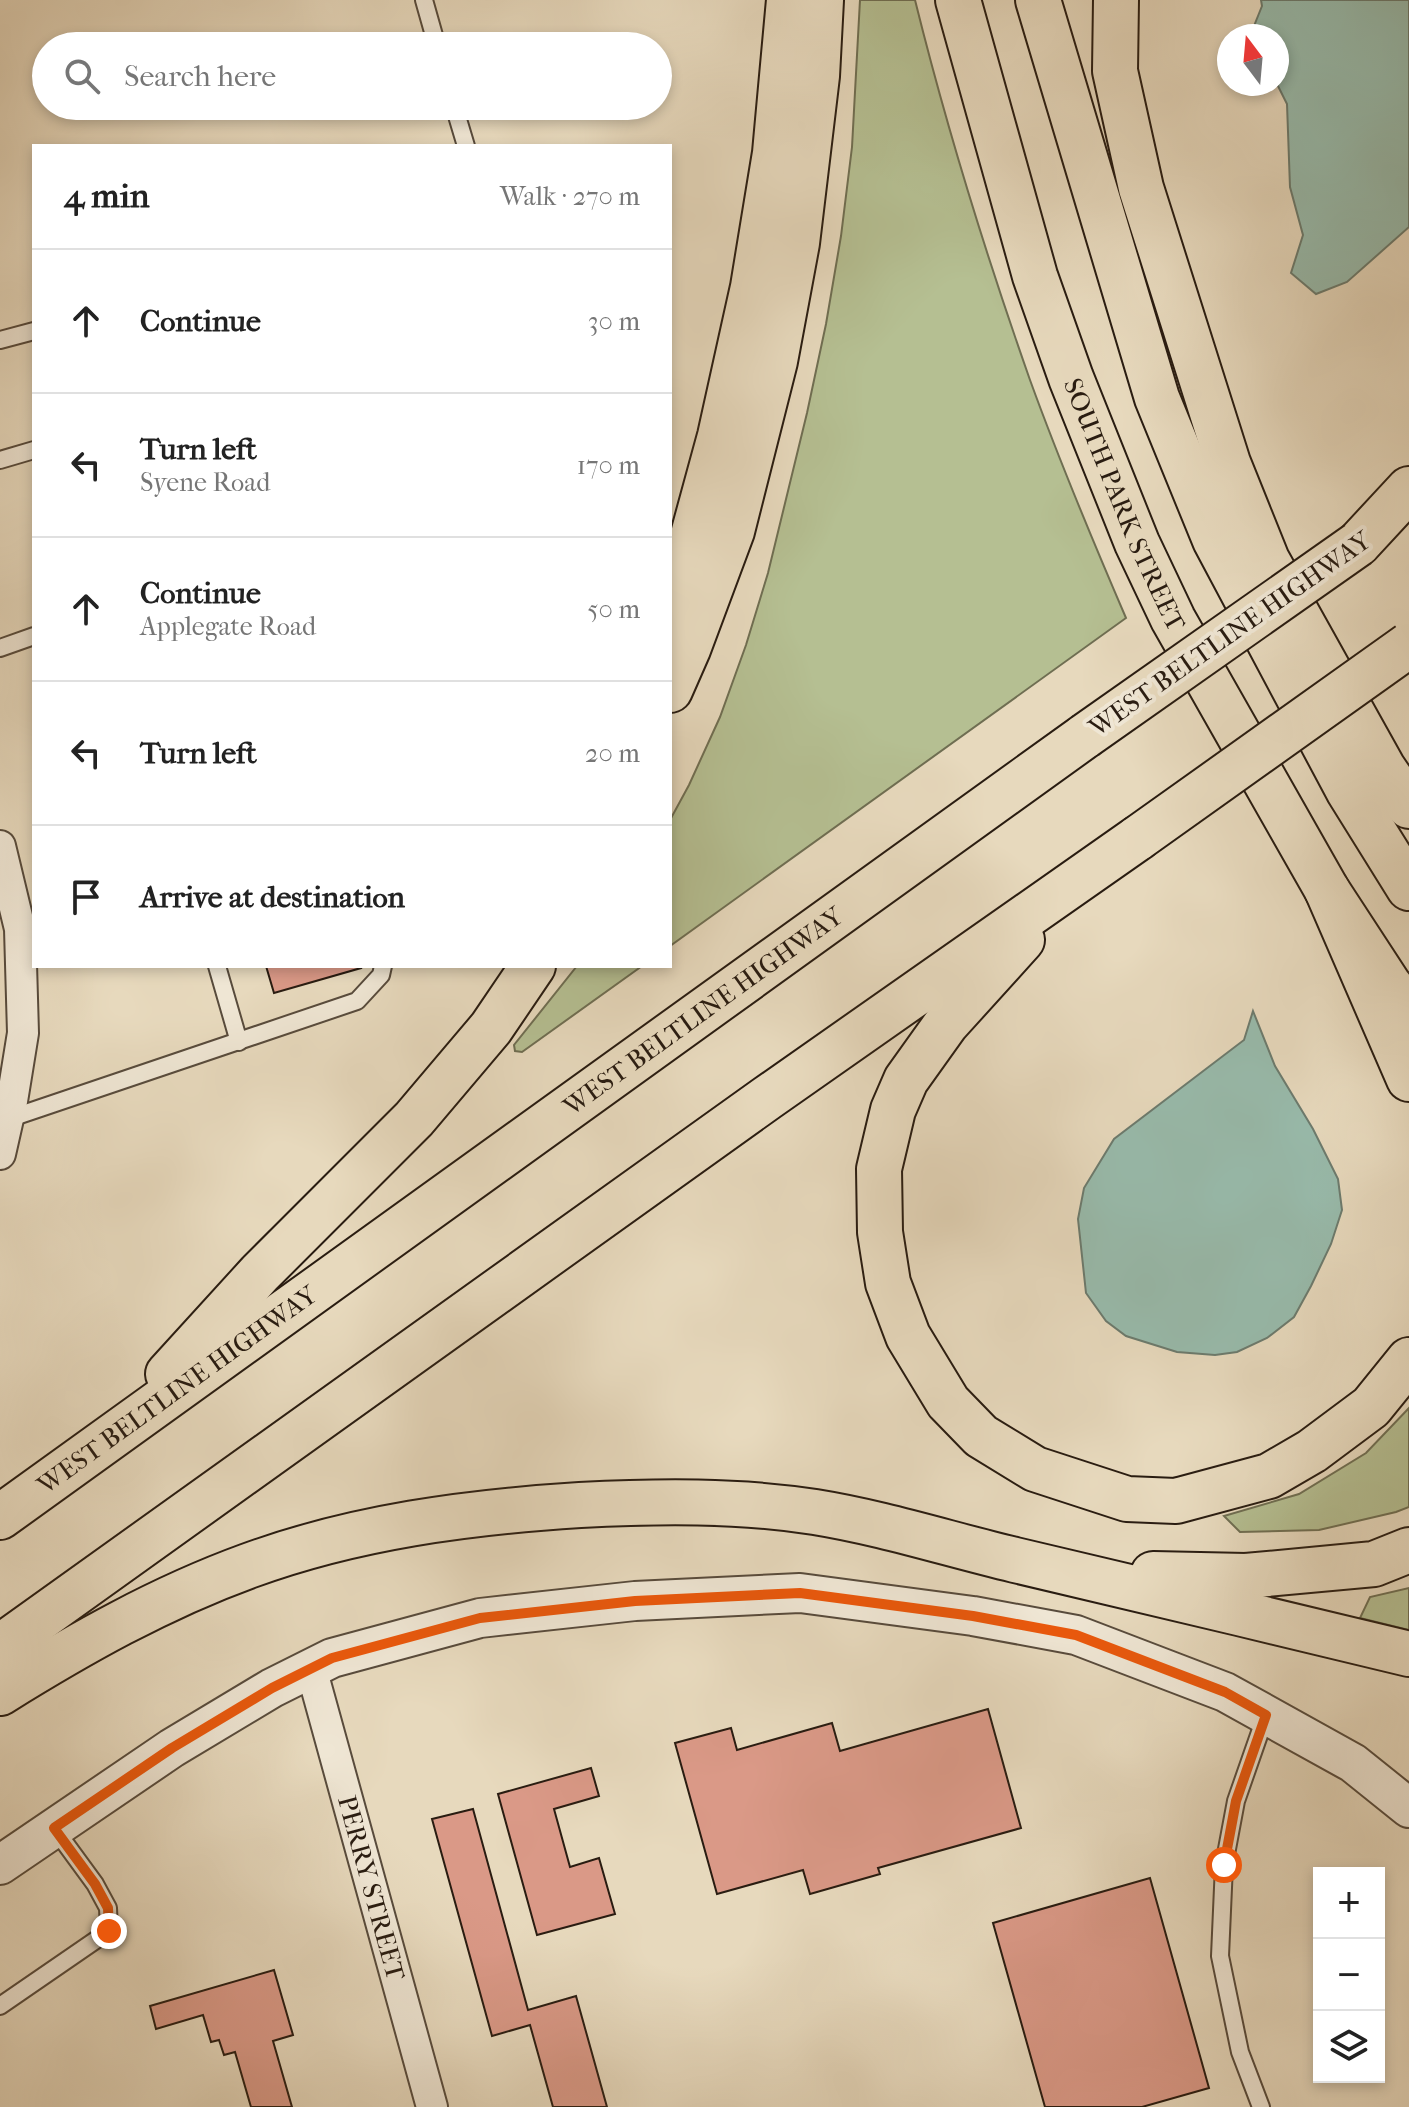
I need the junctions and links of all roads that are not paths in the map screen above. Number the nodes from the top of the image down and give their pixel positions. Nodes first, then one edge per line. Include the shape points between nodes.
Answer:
1 (424, 0) edge
2 (789, 0) edge
3 (821, 0) edge
4 (958, 0) edge
5 (1038, 0) edge
6 (1116, 0) edge
7 (433, 32) edge
8 (458, 120) edge
9 (465, 144) edge
10 (32, 332) edge
11 (0, 340) edge
12 (32, 451) edge
13 (0, 460) edge
14 (1409, 489) edge
15 (1409, 508) edge
16 (1358, 544) junction
17 (672, 627) edge
18 (32, 637) edge
19 (1409, 645) edge
20 (0, 648) edge
21 (672, 685) edge
22 (1409, 806) edge
23 (0, 846) edge
24 (1409, 888) edge
25 (1327, 890) junction
26 (1047, 902) junction
27 (218, 968) edge
28 (383, 968) edge
29 (532, 968) edge
30 (1409, 1010) edge
31 (239, 1042) junction
32 (1409, 1079) edge
33 (8, 1119) junction
34 (0, 1154) edge
35 (1409, 1360) edge
36 (113, 1436) junction
37 (0, 1517) edge
38 (1409, 1550) edge
39 (1062, 1571) junction
40 (0, 1647) edge
41 (1409, 1654) edge
42 (311, 1668) junction
43 (0, 1693) edge
44 (1266, 1715) junction
45 (1409, 1808) edge
46 (54, 1828) junction
47 (0, 1865) edge
48 (0, 2006) edge
49 (432, 2107) edge
50 (1261, 2107) edge

1 - 7 lane
2 - 17 main road via 775,153 753,287
3 - 21 main road via 797,243 775,361 732,531
4 - 25 main road, SOUTH PARK STREET via 1035,276 1126,517 1173,619
5 - 24 main road via 1157,398 1215,540 1348,790
6 - 22 main road via 1115,71 1141,188 1228,463 1267,560
8 - 9 lane
10 - 11 lane
12 - 13 lane
14 - 16 main road
15 - 16 main road, WEST BELTLINE HIGHWAY
16 - 36 main road, WEST BELTLINE HIGHWAY, bridge
18 - 20 lane
19 - 26 main road, bridge
23 - 33 street via 20,929 23,1033
25 - 30 main road, SOUTH PARK STREET
25 - 32 main road
26 - 35 main road via 906,1080 879,1169 888,1283 908,1336 948,1402 981,1436 1035,1469 1127,1499 1176,1501 1269,1476 1312,1451 1371,1407
26 - 40 main road
27 - 31 lane
28 - 31 lane via 357,1001
29 - 36 main road via 491,1028 414,1119 260,1273
31 - 33 lane
33 - 34 street
36 - 37 main road, WEST BELTLINE HIGHWAY
38 - 39 main road via 1374,1564 1246,1576
39 - 41 main road
39 - 43 main road via 902,1530 774,1507 635,1502 508,1509 345,1537 248,1566 109,1628
42 - 44 street via 480,1618 635,1601 800,1593 1076,1635 1225,1692
42 - 46 street via 172,1748
42 - 49 street, PERRY STREET
44 - 45 street via 1353,1763
44 - 50 lane via 1236,1801 1224,1865 1220,1956 1240,2052
46 - 47 street
46 - 48 lane via 108,1908 109,1931

